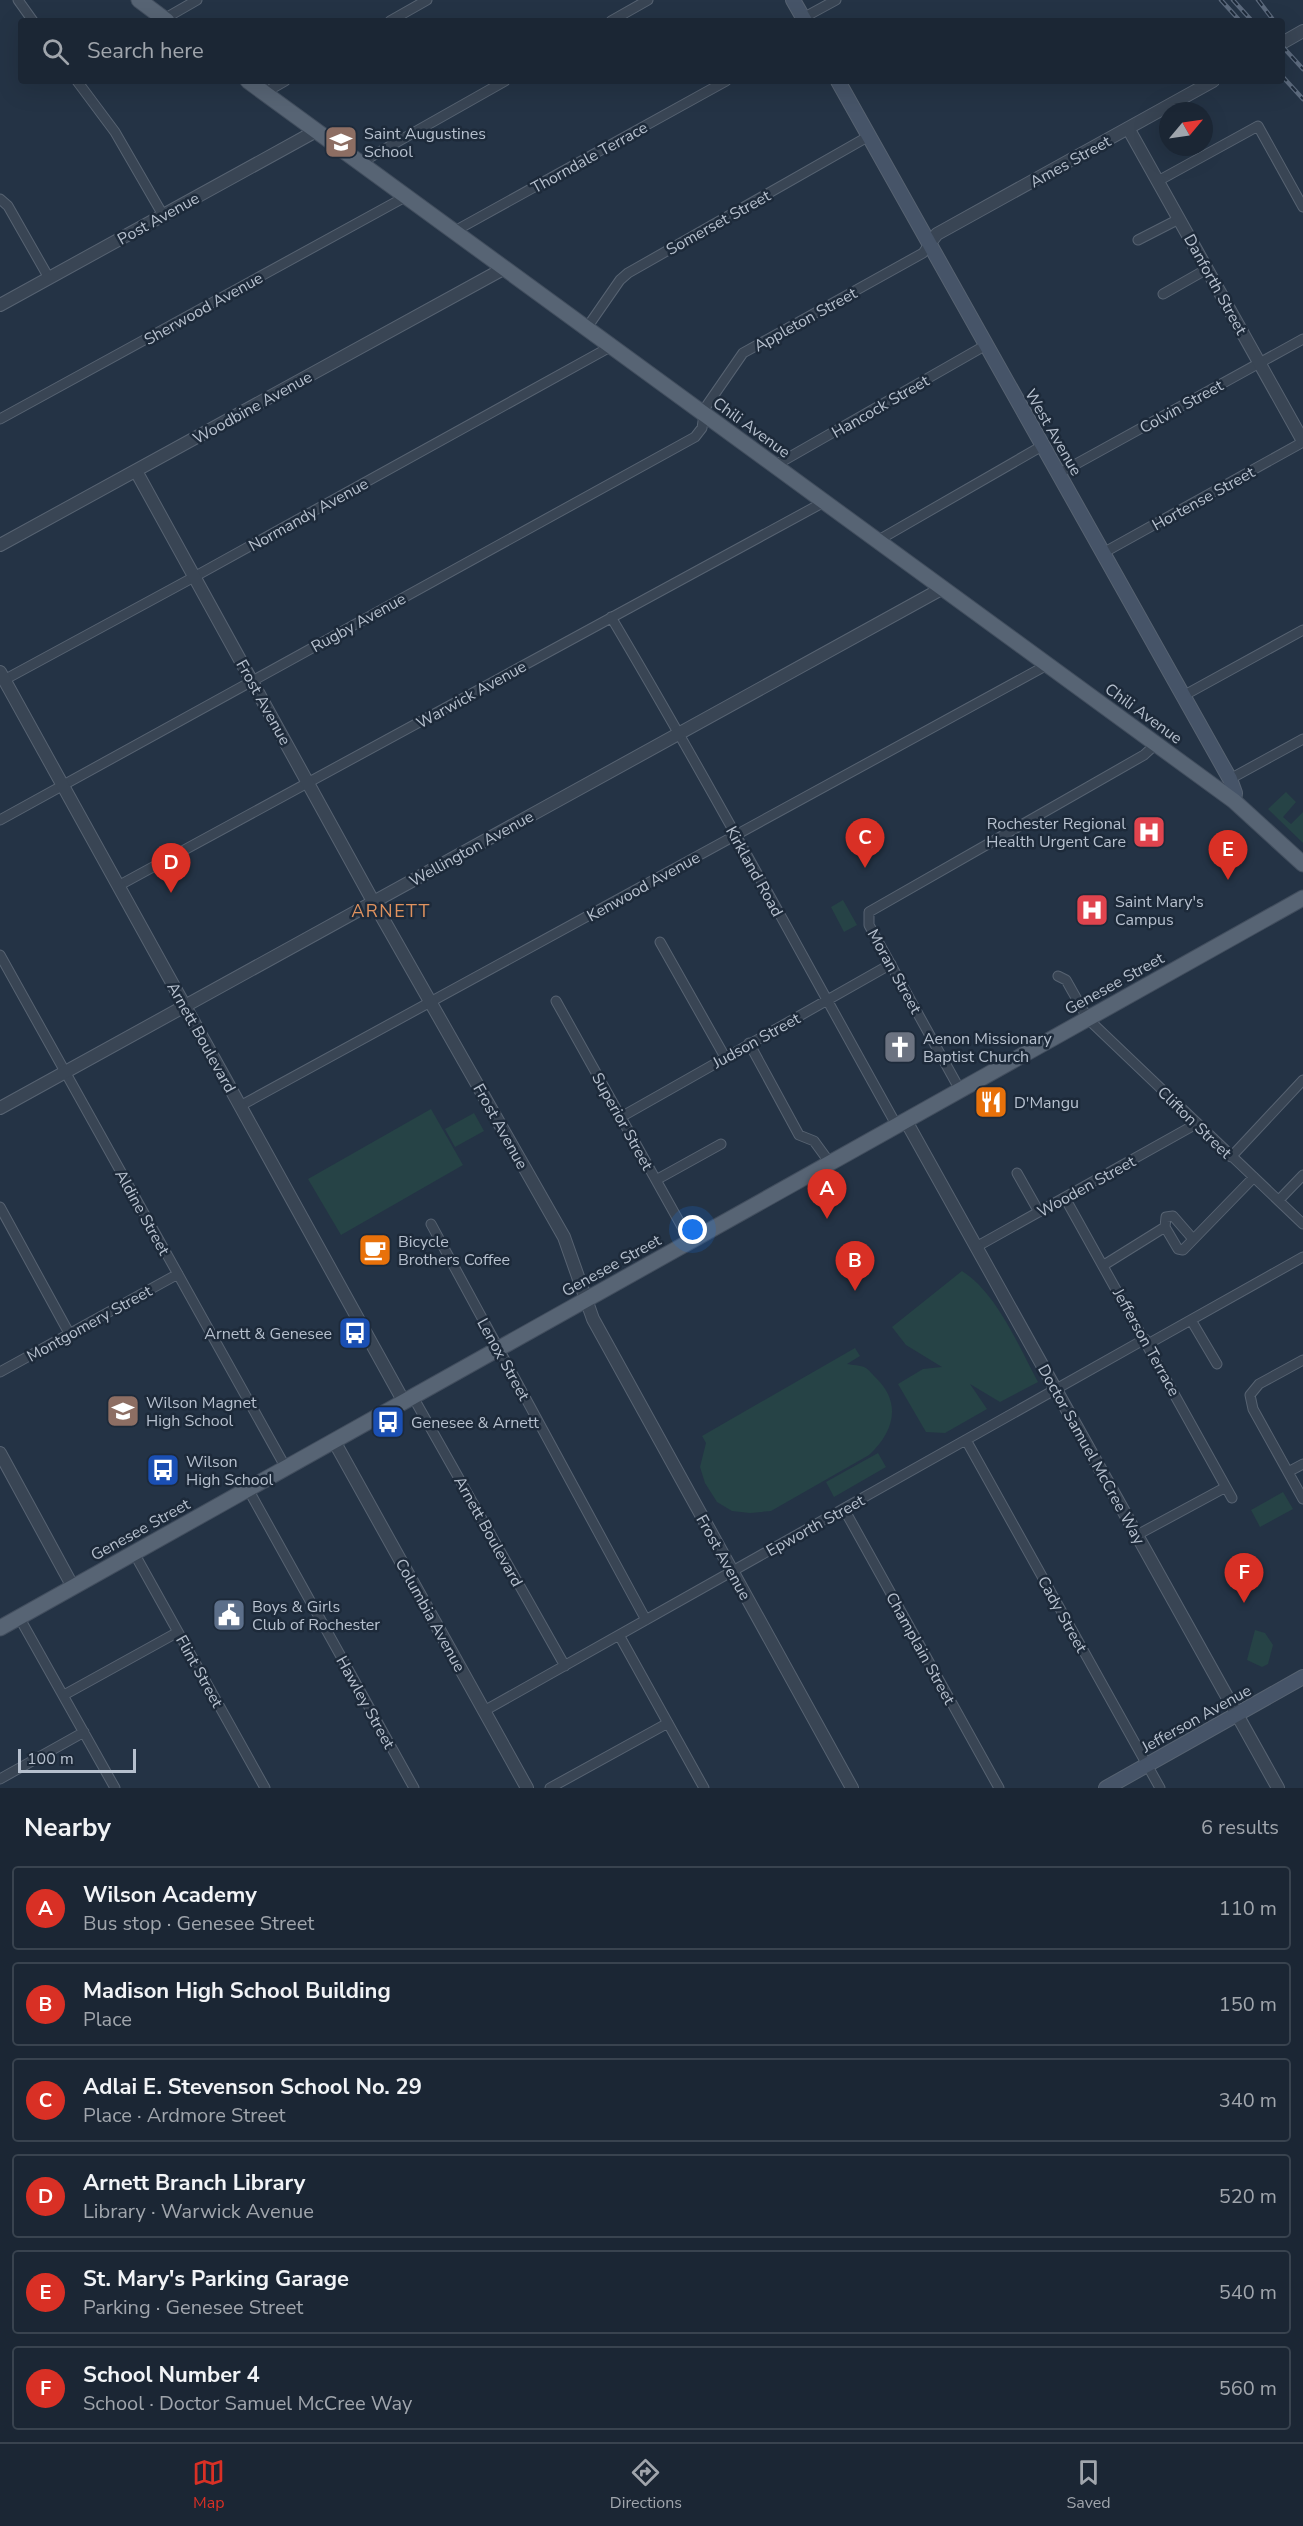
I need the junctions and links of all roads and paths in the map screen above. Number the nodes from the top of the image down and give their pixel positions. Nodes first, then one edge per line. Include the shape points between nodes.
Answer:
1 (18, 0) edge
2 (139, 0) edge
3 (197, 0) edge
4 (427, 0) edge
5 (648, 0) edge
6 (793, 0) edge
7 (836, 0) edge
8 (31, 18) edge
9 (163, 18) edge
10 (169, 18) edge
11 (395, 18) edge
12 (616, 18) edge
13 (803, 18) edge
14 (807, 18) edge
15 (1303, 31) edge
16 (1285, 41) edge
17 (79, 84) edge
18 (252, 84) edge
19 (280, 84) edge
20 (500, 84) edge
21 (721, 84) edge
22 (840, 84) edge
23 (1208, 84) edge
24 (264, 93) junction
25 (1128, 128) junction
26 (316, 131) junction
27 (869, 136) junction
28 (360, 164) junction
29 (1158, 181) junction
30 (405, 197) junction
31 (0, 199) edge
32 (1303, 207) edge
33 (163, 215) junction
34 (1179, 219) junction
35 (453, 232) junction
36 (1138, 240) dead end
37 (929, 244) junction
38 (503, 269) junction
39 (1207, 269) junction
40 (49, 278) junction
41 (1163, 294) dead end
42 (0, 305) edge
43 (586, 329) junction
44 (1303, 339) edge
45 (986, 345) junction
46 (610, 346) junction
47 (1260, 363) junction
48 (706, 416) junction
49 (0, 419) edge
50 (1303, 442) edge
51 (1042, 446) junction
52 (774, 466) junction
53 (136, 471) junction
54 (1058, 474) junction
55 (824, 502) junction
56 (876, 541) junction
57 (0, 545) edge
58 (1103, 554) junction
59 (194, 578) junction
60 (943, 588) junction
61 (611, 617) junction
62 (1303, 630) edge
63 (1047, 664) junction
64 (2, 676) edge
65 (251, 680) junction
66 (1183, 696) junction
67 (680, 732) junction
68 (1303, 739) edge
69 (1156, 744) junction
70 (1230, 779) junction
71 (308, 784) junction
72 (63, 785) junction
73 (1234, 801) junction
74 (0, 820) edge
75 (734, 835) junction
76 (1303, 864) edge
77 (118, 886) junction
78 (1303, 898) edge
79 (374, 903) junction
80 (660, 942) dead end
81 (0, 955) edge
82 (891, 964) junction
83 (1058, 976) dead end
84 (827, 1000) junction
85 (556, 1001) dead end
86 (431, 1002) junction
87 (184, 1006) junction
88 (1088, 1018) junction
89 (749, 1043) junction
90 (725, 1057) junction
91 (65, 1072) junction
92 (1303, 1080) edge
93 (960, 1090) junction
94 (240, 1106) junction
95 (0, 1108) edge
96 (621, 1117) junction
97 (901, 1123) junction
98 (1196, 1124) junction
99 (721, 1144) dead end
100 (1231, 1157) junction
101 (830, 1163) junction
102 (1017, 1173) dead end
103 (1303, 1175) edge
104 (1254, 1177) junction
105 (656, 1180) junction
106 (1065, 1198) junction
107 (1279, 1200) junction
108 (0, 1207) edge
109 (1040, 1212) junction
110 (431, 1224) dead end
111 (1303, 1224) edge
112 (1165, 1227) junction
113 (1193, 1239) junction
114 (690, 1241) junction
115 (976, 1247) junction
116 (1303, 1257) edge
117 (1104, 1265) junction
118 (178, 1274) junction
119 (585, 1300) junction
120 (1191, 1320) junction
121 (69, 1332) junction
122 (1147, 1342) junction
123 (498, 1349) junction
124 (1303, 1360) edge
125 (1217, 1364) dead end
126 (0, 1372) edge
127 (1056, 1390) junction
128 (408, 1400) junction
129 (966, 1440) junction
130 (334, 1441) junction
131 (0, 1453) edge
132 (1303, 1464) edge
133 (286, 1468) junction
134 (1288, 1472) junction
135 (1226, 1487) junction
136 (248, 1489) junction
137 (1232, 1498) dead end
138 (1303, 1498) edge
139 (844, 1509) junction
140 (1137, 1535) junction
141 (134, 1553) junction
142 (733, 1571) junction
143 (73, 1587) junction
144 (19, 1617) junction
145 (646, 1620) junction
146 (0, 1628) edge
147 (178, 1632) junction
148 (619, 1635) junction
149 (565, 1665) junction
150 (1303, 1677) edge
151 (64, 1695) junction
152 (484, 1711) junction
153 (1237, 1714) junction
154 (668, 1723) junction
155 (84, 1732) junction
156 (1147, 1765) junction
157 (0, 1779) edge
158 (115, 1788) edge
159 (265, 1788) edge
160 (414, 1788) edge
161 (527, 1788) edge
162 (550, 1788) edge
163 (704, 1788) edge
164 (852, 1788) edge
165 (999, 1788) edge
166 (1106, 1788) edge
167 (1160, 1788) edge
168 (1278, 1788) edge

1 - 8 street
2 - 9 main road
3 - 10 street
4 - 11 street
5 - 12 street
6 - 13 main road
7 - 14 street
15 - 16 street
17 - 33 street via 115,132
18 - 24 main road, Chili Avenue
19 - 24 street
20 - 28 street
21 - 35 street, Thorndale Terrace
22 - 27 main road, West Avenue
23 - 25 street, Ames Street
24 - 26 main road, Chili Avenue
25 - 29 street, Danforth Street
25 - 37 street, Ames Street via 937,234
26 - 28 main road, Chili Avenue
26 - 33 street, Post Avenue
27 - 37 main road, West Avenue
27 - 43 street, Somerset Street via 628,273
28 - 30 main road, Chili Avenue
29 - 32 street via 1258,126
29 - 34 street, Danforth Street
30 - 35 main road, Chili Avenue
30 - 49 street, Sherwood Avenue
31 - 40 street via 8,206
33 - 40 street, Post Avenue
34 - 36 street
34 - 39 street, Danforth Street
35 - 38 main road, Chili Avenue
37 - 45 main road, West Avenue
37 - 48 street, Appleton Street via 923,253 742,354 705,408
38 - 43 main road, Chili Avenue
38 - 53 street, Woodbine Avenue
39 - 41 street
39 - 47 street, Danforth Street
40 - 42 street, Post Avenue
43 - 46 main road, Chili Avenue
44 - 47 street, Colvin Street
45 - 51 main road, West Avenue
45 - 52 street, Hancock Street
46 - 48 main road, Chili Avenue
46 - 59 street, Normandy Avenue
47 - 50 street, Danforth Street
47 - 54 street, Colvin Street
48 - 52 main road, Chili Avenue
48 - 65 street, Rugby Avenue via 695,437
50 - 58 street, Hortense Street
51 - 54 main road, West Avenue
51 - 56 street
52 - 55 main road, Chili Avenue
53 - 57 street, Woodbine Avenue
53 - 59 street, Frost Avenue
54 - 58 main road, West Avenue
55 - 56 main road, Chili Avenue
55 - 61 street, Warwick Avenue
56 - 60 main road, Chili Avenue
58 - 66 main road, West Avenue
59 - 64 street, Normandy Avenue
59 - 65 street, Frost Avenue
60 - 63 main road, Chili Avenue
60 - 67 street, Wellington Avenue
61 - 67 street, Kirkland Road
61 - 71 street, Warwick Avenue
62 - 66 street
63 - 69 main road, Chili Avenue
63 - 75 street, Kenwood Avenue
64 - 72 street, Arnett Boulevard
65 - 71 street, Frost Avenue
65 - 72 street, Rugby Avenue
66 - 70 main road, West Avenue
67 - 75 street, Kirkland Road
67 - 79 street, Wellington Avenue
68 - 70 street
69 - 73 main road, Chili Avenue
69 - 82 street, Moran Street via 1144,755 873,908 867,915 869,925
70 - 73 main road, West Avenue
71 - 77 street, Warwick Avenue
71 - 79 street, Frost Avenue
72 - 74 street, Rugby Avenue
72 - 77 street, Arnett Boulevard
73 - 76 main road, Chili Avenue
75 - 84 street, Kirkland Road
75 - 86 street, Kenwood Avenue
77 - 87 street, Arnett Boulevard
78 - 88 main road, Genesee Street
79 - 86 street, Frost Avenue
79 - 87 street, Wellington Avenue
80 - 90 street
81 - 91 street, Aldine Street
82 - 84 street, Judson Street
82 - 93 street, Moran Street
83 - 88 street, Clifton Street via 1066,980
84 - 89 street, Judson Street
84 - 97 street, Kirkland Road
85 - 96 street, Superior Street
86 - 94 street, Kenwood Avenue
86 - 119 street, Frost Avenue via 564,1237
87 - 91 street, Wellington Avenue
87 - 94 street, Arnett Boulevard
88 - 93 main road, Genesee Street
88 - 98 street, Clifton Street
89 - 90 street, Judson Street
89 - 101 street via 799,1135 814,1141
90 - 96 street, Judson Street
91 - 95 street, Wellington Avenue
91 - 118 street, Aldine Street
92 - 100 street
93 - 97 main road, Genesee Street
94 - 128 street, Arnett Boulevard
96 - 105 street, Superior Street
97 - 101 main road, Genesee Street
97 - 115 street, Doctor Samuel McCree Way
98 - 100 street, Clifton Street
98 - 106 street, Wooden Street
99 - 105 street
100 - 104 street, Clifton Street
101 - 114 main road, Genesee Street
102 - 109 street
103 - 107 street
104 - 107 street, Clifton Street
104 - 113 street
105 - 114 street, Superior Street
106 - 109 street, Wooden Street
106 - 117 street, Jefferson Terrace
107 - 111 street, Clifton Street
108 - 121 street
109 - 115 street, Wooden Street
110 - 123 street, Lenox Street
112 - 113 street via 1180,1251
112 - 113 street via 1166,1217 1173,1216
112 - 117 street
114 - 119 main road, Genesee Street
115 - 127 street, Doctor Samuel McCree Way
116 - 120 street, Epworth Street
117 - 122 street, Jefferson Terrace
118 - 121 street, Montgomery Street
118 - 133 street, Aldine Street
119 - 123 main road, Genesee Street
119 - 142 street, Frost Avenue
120 - 122 street, Epworth Street
120 - 125 street
121 - 126 street, Montgomery Street
122 - 127 street, Epworth Street
122 - 135 street, Jefferson Terrace
123 - 128 main road, Genesee Street
123 - 145 street, Lenox Street
124 - 134 street via 1259,1384 1250,1395 1253,1409
127 - 129 street, Epworth Street
127 - 140 street, Doctor Samuel McCree Way
128 - 130 main road, Genesee Street
128 - 149 street, Arnett Boulevard
129 - 139 street, Epworth Street
129 - 156 street, Cady Street
130 - 133 main road, Genesee Street
130 - 152 street, Columbia Avenue
131 - 143 street
132 - 134 street
133 - 136 main road, Genesee Street
134 - 138 street
135 - 137 street, Jefferson Terrace
135 - 140 street
136 - 141 main road, Genesee Street
136 - 160 street, Hawley Street
139 - 142 street, Epworth Street
139 - 165 street, Champlain Street
140 - 153 street, Doctor Samuel McCree Way
141 - 143 main road, Genesee Street
141 - 147 street, Flint Street
142 - 145 street, Epworth Street
142 - 164 street, Frost Avenue
143 - 144 main road, Genesee Street
144 - 146 main road, Genesee Street
144 - 151 street
145 - 148 street, Epworth Street
147 - 151 street
147 - 159 street, Flint Street
148 - 149 street, Epworth Street
148 - 154 street
149 - 152 street, Epworth Street
150 - 153 main road, Jefferson Avenue
151 - 155 street
152 - 161 street, Columbia Avenue
153 - 156 main road, Jefferson Avenue
153 - 168 street, Doctor Samuel McCree Way
154 - 162 street
154 - 163 street
155 - 157 street
155 - 158 street
156 - 166 main road, Jefferson Avenue
156 - 167 street, Cady Street

